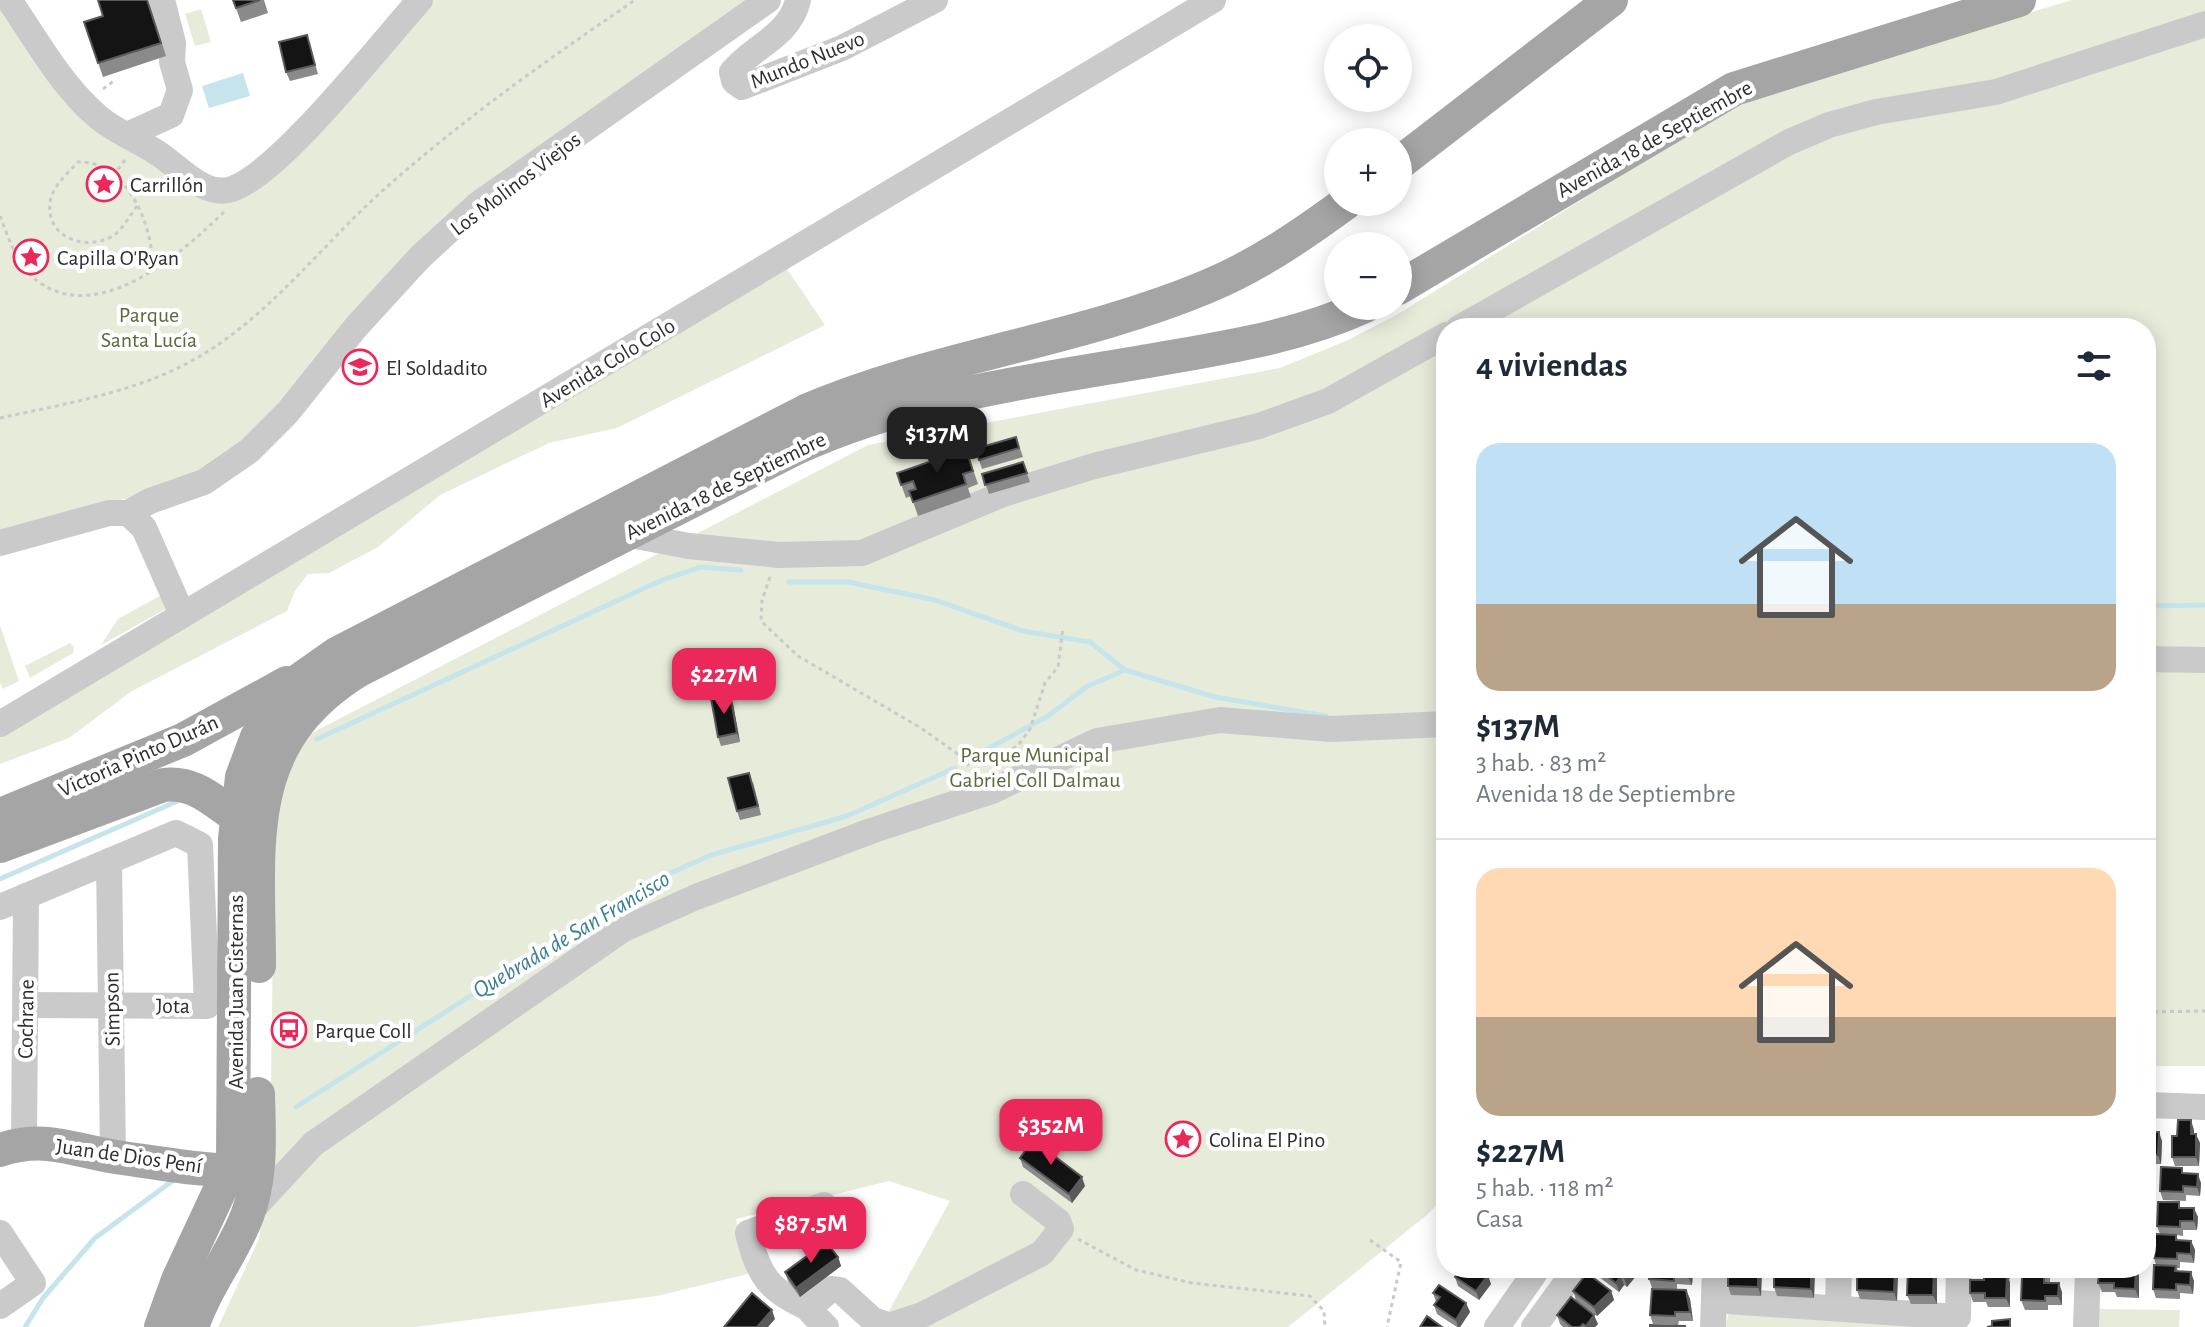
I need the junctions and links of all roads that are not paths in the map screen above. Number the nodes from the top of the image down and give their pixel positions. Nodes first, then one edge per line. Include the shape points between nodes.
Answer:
1 (9, 0) edge
2 (162, 0) edge
3 (420, 0) edge
4 (768, 0) edge
5 (798, 0) edge
6 (935, 0) edge
7 (1213, 0) edge
8 (1611, 0) edge
9 (2019, 0) edge
10 (2205, 24) edge
11 (171, 115) junction
12 (127, 135) junction
13 (1412, 153) edge
14 (164, 158) junction
15 (1328, 216) edge
16 (1412, 280) edge
17 (1477, 318) edge
18 (1331, 320) edge
19 (1436, 341) edge
20 (128, 513) junction
21 (625, 534) junction
22 (0, 543) edge
23 (182, 614) junction
24 (2156, 659) edge
25 (2205, 660) edge
26 (316, 667) junction
27 (0, 724) edge
28 (1436, 724) edge
29 (183, 740) junction
30 (280, 749) joint
31 (0, 815) edge
32 (79, 815) junction
33 (237, 817) junction
34 (0, 846) edge
35 (109, 861) junction
36 (26, 896) junction
37 (0, 907) edge
38 (111, 1003) junction
39 (26, 1005) junction
40 (2156, 1105) edge
41 (2205, 1107) edge
42 (12, 1146) edge
43 (113, 1156) junction
44 (245, 1171) junction
45 (1023, 1194) dead end
46 (824, 1205) dead end
47 (246, 1217) junction
48 (0, 1233) edge
49 (1531, 1278) edge
50 (1570, 1278) edge
51 (1715, 1278) edge
52 (1839, 1278) edge
53 (1959, 1278) edge
54 (2088, 1278) edge
55 (1714, 1300) junction
56 (0, 1306) edge
57 (1838, 1308) junction
58 (819, 1318) edge
59 (881, 1325) edge
60 (161, 1327) edge
61 (192, 1327) edge
62 (1497, 1327) edge
63 (1534, 1327) edge
64 (1713, 1327) edge
65 (2086, 1327) edge

1 - 12 street via 80,100
2 - 11 street via 180,90
3 - 14 street via 285,151 243,185 209,190
4 - 20 street, Los Molinos Viejos via 477,205 421,256 249,451 204,482
5 - 6 street, Mundo Nuevo via 794,16 732,72 742,87 842,48
7 - 23 street, Avenida Colo Colo
8 - 13 main road
9 - 16 main road, Avenida 18 de Septiembre via 1734,89
10 - 17 street via 1996,92 1829,125
11 - 12 street
11 - 14 street
12 - 14 street
15 - 26 main road, Avenida 18 de Septiembre via 1297,239 1205,287 1058,334 883,380 806,411
18 - 21 main road, Avenida 18 de Septiembre via 1272,339 984,389 867,418
19 - 21 street via 1328,401 1259,426 1003,494 862,553 779,555
20 - 22 street, Los Molinos Viejos via 109,513
20 - 23 street via 144,528
21 - 30 main road, Avenida 18 de Septiembre via 342,680 306,712
23 - 27 street, Avenida Colo Colo
24 - 25 street
26 - 29 main road, Victoria Pinto Durán
26 - 33 main road, Avenida Juan Cisternas via 279,702 257,737 242,777
28 - 47 street via 1331,729 1220,720 1097,741 696,897 622,930 313,1144
29 - 31 main road, Victoria Pinto Durán
29 - 32 main road
30 - 44 main road, Avenida Juan Cisternas via 263,798
32 - 33 main road via 179,783 196,787
32 - 34 main road
33 - 44 main road, Avenida Juan Cisternas via 235,1136
35 - 36 street
35 - 38 street, Simpson
35 - 38 street, Jota via 176,833 200,845 207,1006
36 - 37 street
36 - 39 street, Cochrane
38 - 39 street, Jota
38 - 43 street, Simpson
39 - 42 street, Cochrane
40 - 41 street
42 - 43 main road, Juan de Dios Pení via 53,1143
43 - 44 main road, Juan de Dios Pení
44 - 47 main road, Avenida Juan Cisternas
44 - 60 main road, Avenida Juan Cisternas via 178,1280
45 - 59 street via 1061,1229 1042,1253 922,1315
46 - 58 street via 748,1233 756,1264 771,1287
47 - 61 main road, Avenida Juan Cisternas
48 - 56 street via 33,1283
49 - 62 street
50 - 63 street
51 - 55 street
52 - 57 street
53 - 57 street via 1958,1317
54 - 65 street
55 - 57 street
55 - 64 street
58 - 59 street via 831,1289 840,1290

